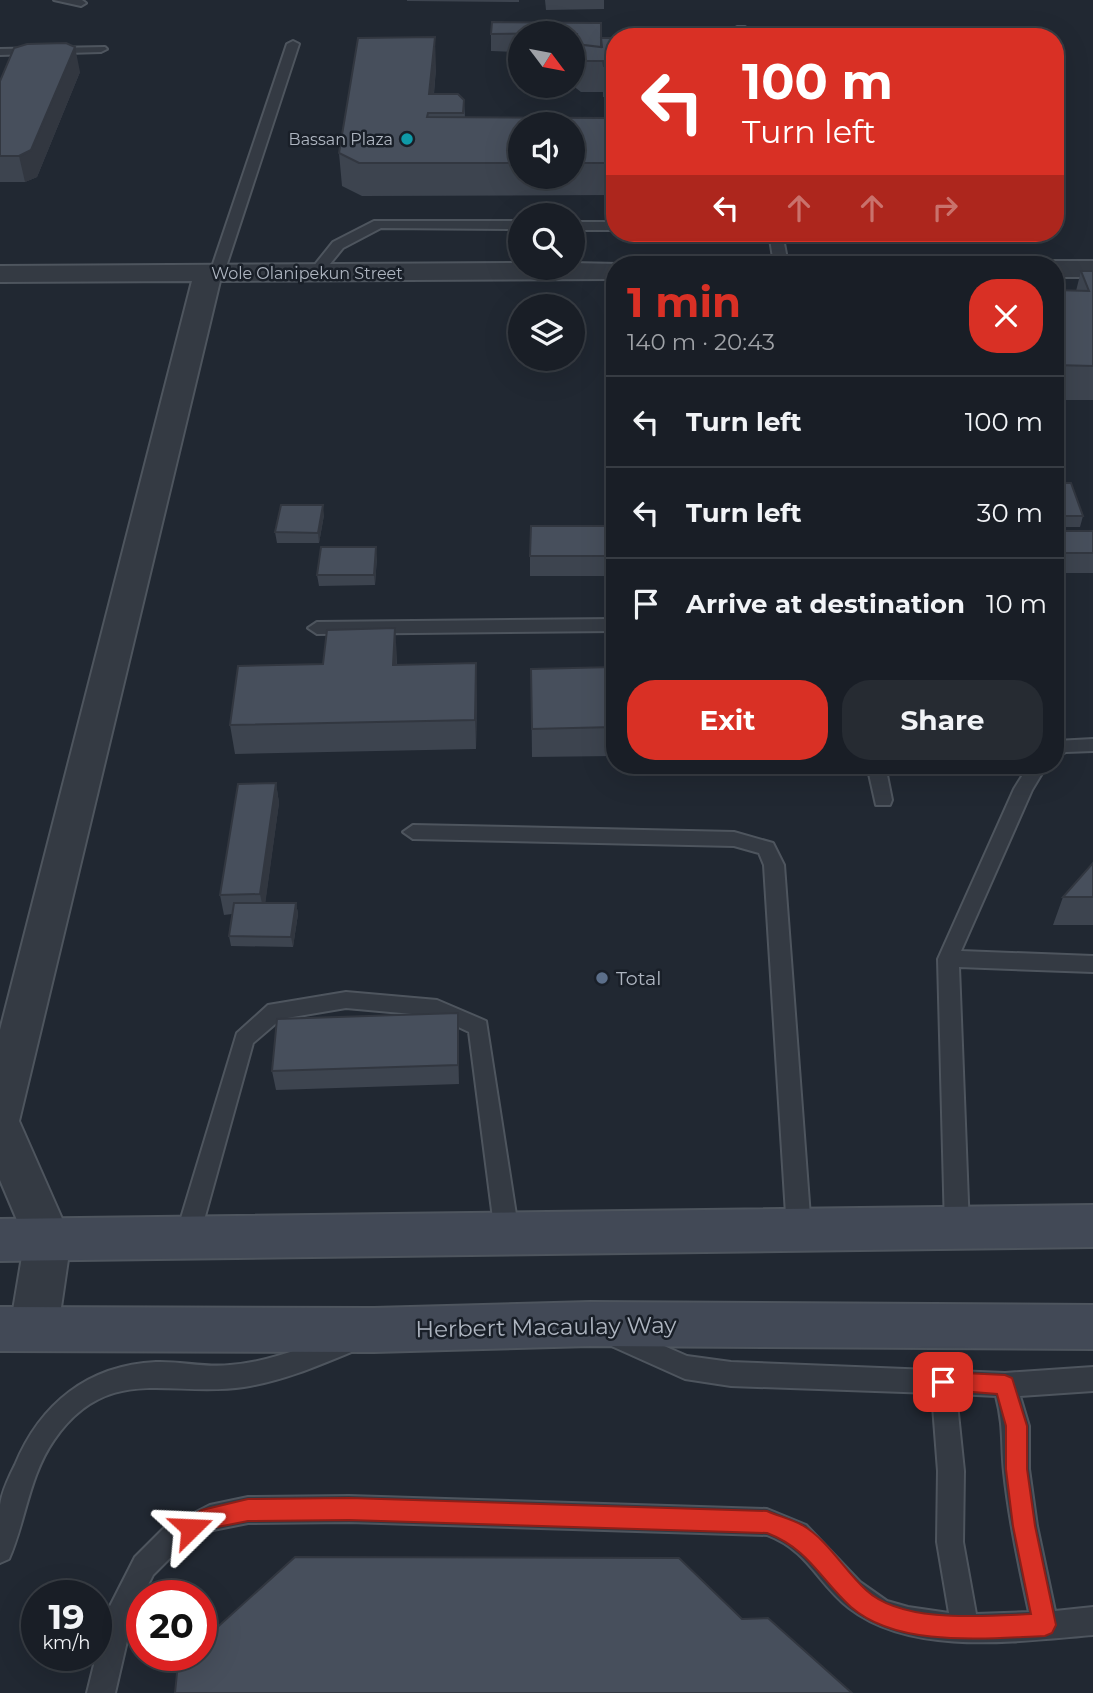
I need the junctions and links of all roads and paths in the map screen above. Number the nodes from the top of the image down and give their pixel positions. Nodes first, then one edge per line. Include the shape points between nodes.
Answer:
1 (59, 0) edge
2 (81, 3) dead end
3 (293, 44) dead end
4 (101, 49) dead end
5 (0, 51) edge
6 (508, 225) edge
7 (585, 226) edge
8 (606, 226) edge
9 (1064, 269) edge
10 (1093, 269) edge
11 (606, 271) edge
12 (316, 272) junction
13 (212, 273) junction
14 (0, 274) edge
15 (606, 625) edge
16 (317, 628) dead end
17 (1093, 745) edge
18 (1064, 746) edge
19 (878, 774) edge
20 (1032, 774) edge
21 (883, 800) dead end
22 (413, 832) dead end
23 (948, 959) junction
24 (1093, 964) edge
25 (0, 1115) edge
26 (0, 1128) edge
27 (1093, 1226) edge
28 (957, 1228) junction
29 (799, 1230) junction
30 (508, 1234) junction
31 (187, 1238) junction
32 (48, 1239) junction
33 (0, 1240) edge
34 (590, 1324) junction
35 (1093, 1327) edge
36 (17, 1328) edge
37 (374, 1330) junction
38 (1093, 1379) edge
39 (943, 1382) junction
40 (1005, 1385) junction
41 (0, 1550) edge
42 (1093, 1621) edge
43 (1045, 1625) junction
44 (965, 1628) junction
45 (101, 1693) edge

1 - 2 lane
3 - 13 lane
4 - 5 lane
6 - 12 lane via 379,224 338,245
7 - 8 lane
9 - 10 street
11 - 12 street, Wole Olanipekun Street
12 - 13 street, Wole Olanipekun Street
13 - 14 street, Wole Olanipekun Street
13 - 25 street
15 - 16 lane
17 - 18 lane
19 - 21 lane
20 - 23 lane
22 - 29 lane via 734,839 766,848 774,865
23 - 24 lane
23 - 28 lane
26 - 32 street
27 - 28 main road
28 - 29 main road
29 - 30 main road
30 - 31 main road
30 - 31 lane via 479,1027 437,1008 346,1000 275,1011 244,1039
31 - 32 main road
32 - 33 main road
32 - 36 street
34 - 35 main road, Herbert Macaulay Way
34 - 37 main road, Herbert Macaulay Way
34 - 39 lane via 685,1367 731,1374
36 - 37 main road, Herbert Macaulay Way
37 - 41 lane via 278,1369 229,1377 153,1374 110,1383 78,1398 37,1441 16,1484
38 - 40 lane
39 - 40 lane
39 - 44 lane via 951,1471 950,1542
40 - 43 lane via 1016,1426 1024,1526
42 - 43 lane
43 - 44 lane
44 - 45 lane via 887,1617 859,1599 796,1534 767,1522 248,1510 210,1518 172,1538 144,1566 120,1612

